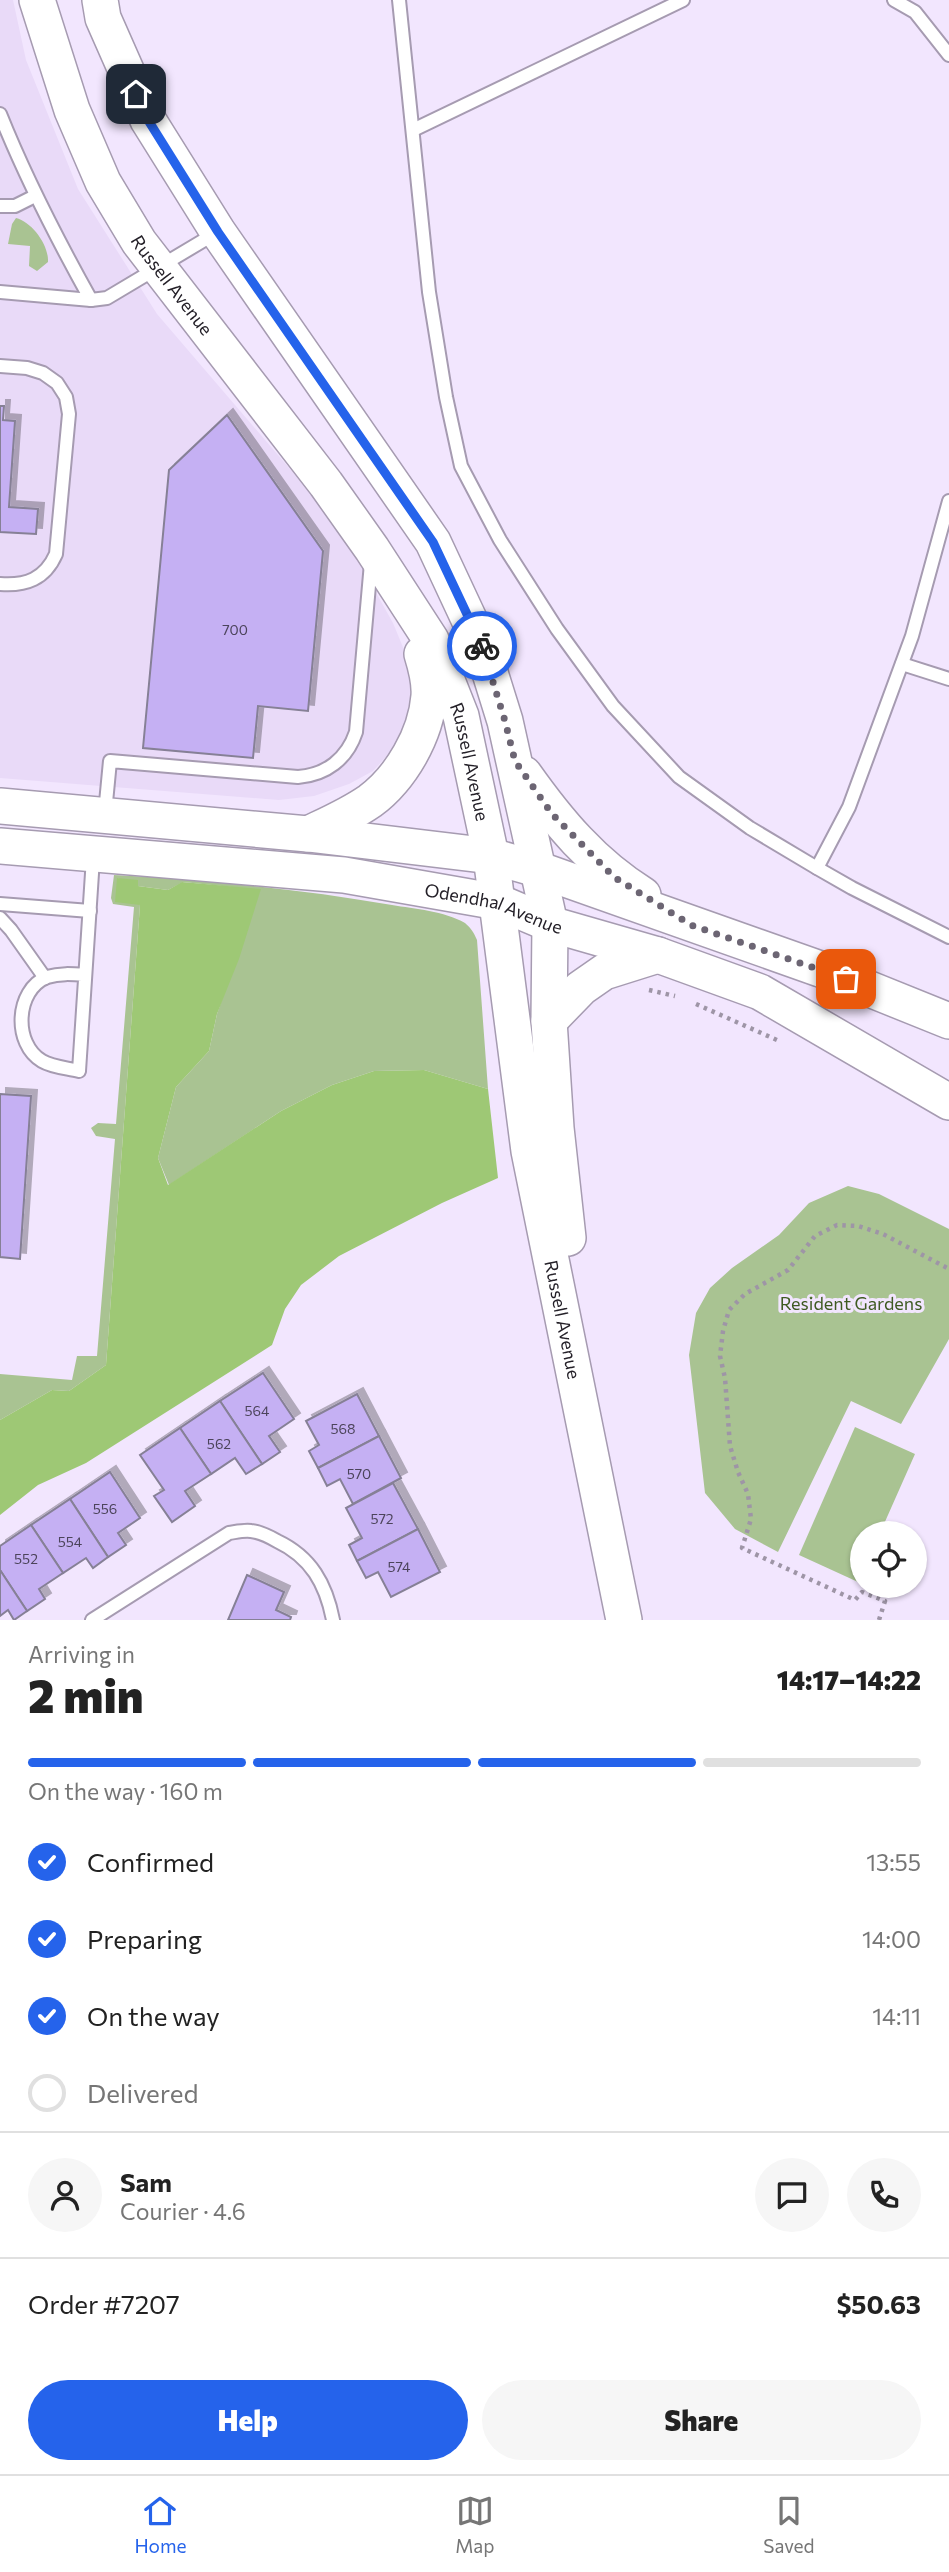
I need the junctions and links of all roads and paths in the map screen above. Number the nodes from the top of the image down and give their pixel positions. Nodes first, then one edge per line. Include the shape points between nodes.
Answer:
1 (37, 0) edge
2 (100, 0) edge
3 (399, 0) edge
4 (683, 0) edge
5 (894, 0) edge
6 (949, 55) edge
7 (0, 114) edge
8 (412, 130) junction
9 (34, 196) junction
10 (0, 206) edge
11 (218, 232) junction
12 (160, 268) junction
13 (0, 292) edge
14 (91, 300) junction
15 (0, 366) edge
16 (949, 501) edge
17 (944, 540) edge
18 (372, 549) junction
19 (0, 583) edge
20 (397, 588) junction
21 (902, 663) junction
22 (949, 679) edge
23 (515, 761) junction
24 (0, 806) edge
25 (105, 815) junction
26 (308, 834) junction
27 (0, 846) edge
28 (94, 854) junction
29 (491, 856) junction
30 (817, 868) junction
31 (540, 870) junction
32 (498, 902) junction
33 (0, 904) edge
34 (90, 911) junction
35 (0, 918) edge
36 (550, 924) junction
37 (691, 925) junction
38 (949, 937) edge
39 (658, 955) junction
40 (85, 975) junction
41 (45, 978) junction
42 (646, 989) dead end
43 (677, 997) dead end
44 (688, 1001) dead end
45 (549, 1021) junction
46 (949, 1021) edge
47 (783, 1043) dead end
48 (949, 1102) edge
49 (949, 1269) edge
50 (594, 1468) junction
51 (92, 1620) edge
52 (333, 1620) edge
53 (624, 1620) edge
54 (879, 1620) edge

1 - 12 street, Russell Avenue via 72,110 103,182
2 - 11 street, Russell Avenue via 103,18 148,120
3 - 8 lane
4 - 8 lane
5 - 6 lane via 915,12
7 - 9 lane
8 - 30 lane via 429,292 446,397 461,466 500,540 613,706 679,777
9 - 10 lane via 15,206
9 - 14 lane
11 - 12 lane
11 - 23 street, Russell Avenue via 433,542 482,647
12 - 14 lane via 115,295
12 - 18 street, Russell Avenue
13 - 14 lane
15 - 19 lane via 35,370 50,377 62,390 69,414 56,554 36,579
16 - 17 lane
17 - 21 lane
18 - 20 street, Russell Avenue
18 - 25 lane via 356,732 333,765 298,777 110,761
20 - 26 street via 427,671 429,694 420,733 398,773 377,795
20 - 29 street, Russell Avenue via 431,640 461,716
21 - 22 lane
21 - 30 lane via 849,807
23 - 31 street, Russell Avenue
23 - 37 street via 552,814 614,877
24 - 25 street
25 - 26 street
26 - 29 street
27 - 28 street, Odendhal Avenue
28 - 32 street, Odendhal Avenue via 344,875
28 - 34 lane
29 - 31 street
29 - 32 street, Russell Avenue
30 - 38 lane
31 - 36 street, Russell Avenue
31 - 37 street
32 - 36 street, Odendhal Avenue
32 - 50 street, Russell Avenue via 529,1151
33 - 34 lane
34 - 40 lane
35 - 41 lane
36 - 39 street, Odendhal Avenue
36 - 45 street, Russell Avenue
37 - 46 street via 820,969
39 - 45 street via 604,972
39 - 48 street, Odendhal Avenue via 760,992
40 - 41 lane
40 - 41 lane via 79,1070 41,1061 25,1038 23,1008 28,995
42 - 43 path
44 - 47 path
45 - 50 street, Russell Avenue via 555,1128
49 - 54 path via 883,1234 858,1226 837,1226 815,1236 788,1270 745,1294 729,1310 723,1331 720,1356 730,1446 748,1494 751,1519 743,1548 855,1600 862,1592 885,1601
50 - 53 street, Russell Avenue
51 - 52 lane via 229,1533 252,1531 290,1547 307,1561 321,1581

